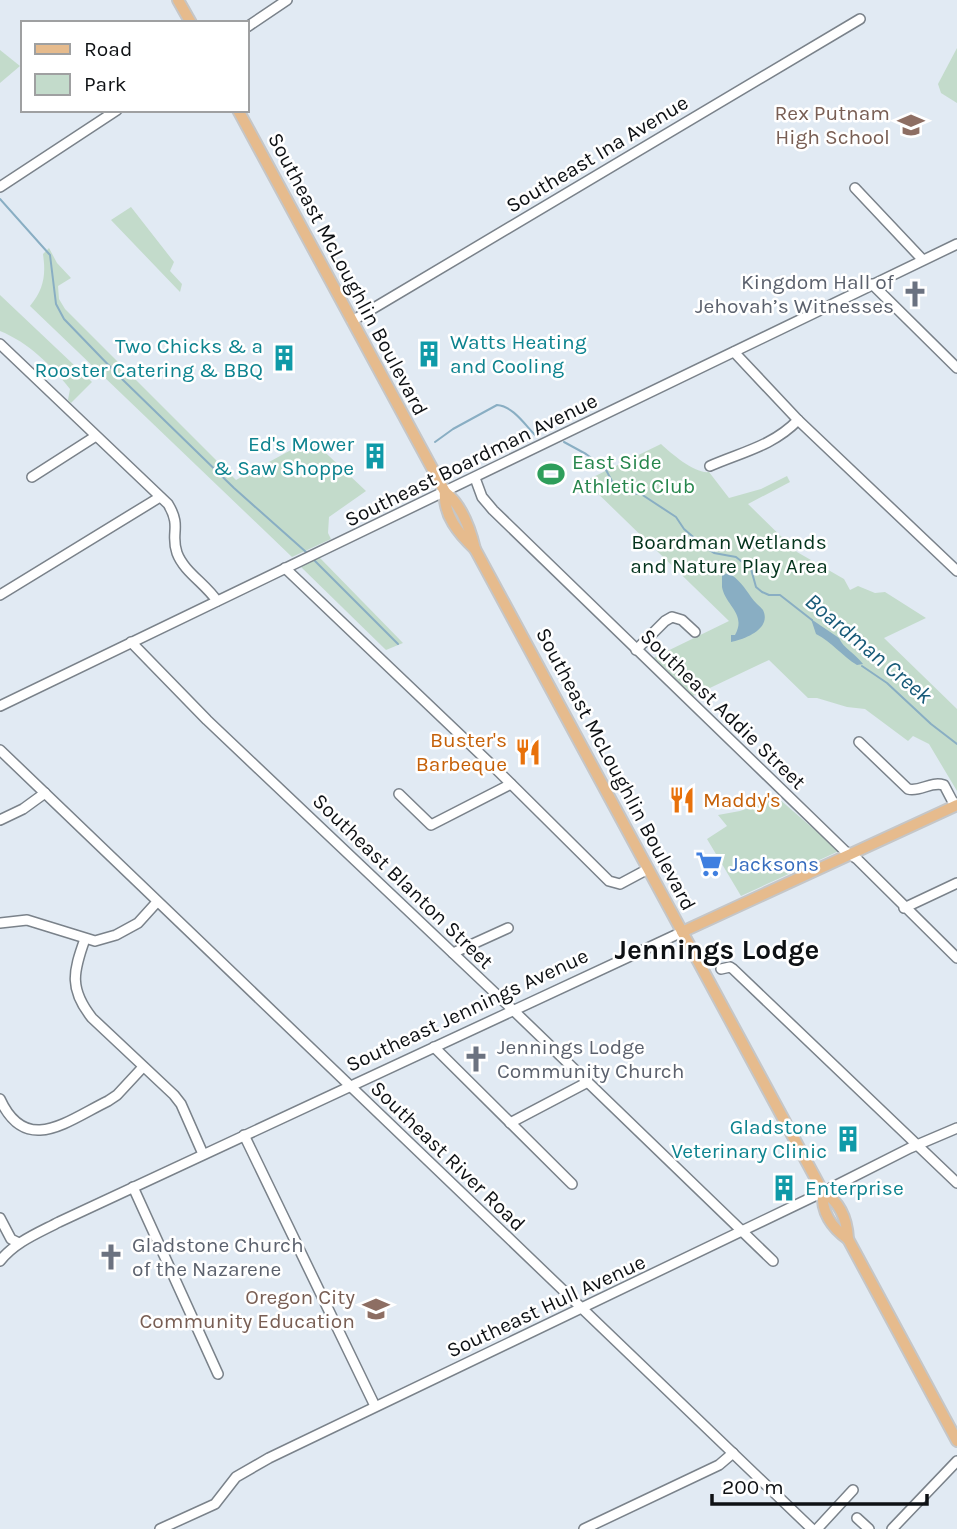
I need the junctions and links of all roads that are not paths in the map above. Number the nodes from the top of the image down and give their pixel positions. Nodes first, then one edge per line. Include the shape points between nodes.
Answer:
1 (178, 0) edge
2 (287, 0) edge
3 (860, 19) dead end
4 (190, 21) edge
5 (248, 25) edge
6 (114, 112) edge
7 (239, 112) edge
8 (0, 187) edge
9 (855, 188) dead end
10 (957, 244) edge
11 (922, 259) junction
12 (872, 284) junction
13 (352, 321) junction
14 (0, 344) edge
15 (734, 352) junction
16 (957, 368) edge
17 (798, 420) junction
18 (96, 436) junction
19 (710, 466) dead end
20 (32, 477) dead end
21 (475, 478) junction
22 (445, 492) junction
23 (160, 497) junction
24 (285, 568) junction
25 (957, 571) edge
26 (0, 595) edge
27 (217, 601) junction
28 (695, 632) dead end
29 (131, 642) junction
30 (636, 650) junction
31 (0, 706) edge
32 (859, 742) dead end
33 (0, 750) edge
34 (511, 784) junction
35 (45, 793) junction
36 (399, 794) dead end
37 (956, 805) edge
38 (0, 820) edge
39 (850, 855) junction
40 (648, 869) junction
41 (957, 883) edge
42 (157, 902) junction
43 (904, 908) junction
44 (0, 923) edge
45 (508, 928) dead end
46 (682, 932) junction
47 (85, 939) junction
48 (453, 953) junction
49 (957, 958) edge
50 (721, 969) dead end
51 (513, 1010) junction
52 (434, 1047) junction
53 (143, 1066) junction
54 (586, 1083) junction
55 (350, 1086) junction
56 (0, 1099) edge
57 (510, 1123) junction
58 (957, 1128) edge
59 (244, 1135) junction
60 (918, 1144) junction
61 (203, 1154) junction
62 (957, 1183) edge
63 (572, 1184) dead end
64 (133, 1187) junction
65 (823, 1192) junction
66 (0, 1218) edge
67 (742, 1231) junction
68 (19, 1243) junction
69 (0, 1261) edge
70 (773, 1261) dead end
71 (581, 1308) junction
72 (218, 1374) dead end
73 (375, 1406) junction
74 (957, 1441) edge
75 (733, 1453) junction
76 (957, 1461) edge
77 (853, 1490) dead end
78 (857, 1518) dead end
79 (160, 1529) edge
80 (584, 1529) edge
81 (814, 1529) edge
82 (869, 1529) edge
83 (892, 1529) edge

1 - 4 main road
2 - 5 street
3 - 13 street, Southeast Ina Avenue
6 - 8 street
7 - 13 main road, Southeast McLoughlin Boulevard
9 - 11 street
10 - 11 street, Southeast Boardman Avenue
11 - 12 street, Southeast Boardman Avenue
12 - 15 street, Southeast Boardman Avenue
12 - 16 street
13 - 22 main road, Southeast McLoughlin Boulevard
14 - 18 street
15 - 17 street
15 - 21 street, Southeast Boardman Avenue
17 - 19 street via 768,444
17 - 25 street
18 - 20 street
18 - 23 street
21 - 22 street, Southeast Boardman Avenue
21 - 30 street, Southeast Addie Street via 486,503
22 - 24 street, Southeast Boardman Avenue
22 - 40 main road, Southeast McLoughlin Boulevard via 454,499 475,549
23 - 26 street
23 - 27 street via 174,514 179,557
24 - 27 street, Southeast Boardman Avenue
24 - 34 street
27 - 29 street, Southeast Boardman Avenue
28 - 30 street via 672,617
29 - 31 street, Southeast Boardman Avenue
29 - 48 street, Southeast Blanton Street
30 - 39 street, Southeast Addie Street
32 - 37 street via 908,789 944,785
33 - 35 street, Southeast River Road
34 - 36 street via 432,825
34 - 40 street via 613,883 625,882
35 - 38 street
35 - 42 street, Southeast River Road
37 - 39 main road, Southeast Jennings Avenue
39 - 43 street, Southeast Addie Street
39 - 46 main road, Southeast Jennings Avenue
40 - 46 main road, Southeast McLoughlin Boulevard
41 - 43 street
42 - 47 street via 138,923 116,935
42 - 55 street, Southeast River Road
43 - 49 street, Southeast Addie Street
44 - 47 street via 27,920
45 - 48 street
46 - 51 street, Southeast Jennings Avenue
46 - 65 main road, Southeast McLoughlin Boulevard
47 - 53 street via 75,971 76,992 92,1018
48 - 51 street, Southeast Blanton Street
50 - 60 street via 733,969
51 - 52 street, Southeast Jennings Avenue
51 - 54 street, Southeast Blanton Street
52 - 55 street, Southeast Jennings Avenue
52 - 57 street
53 - 56 street via 108,1101 44,1130 22,1128
53 - 61 street via 181,1104
54 - 57 street
54 - 67 street, Southeast Blanton Street
55 - 59 street, Southeast Jennings Avenue
55 - 71 street, Southeast River Road
57 - 63 street
58 - 60 street, Southeast Hull Avenue
59 - 61 street, Southeast Jennings Avenue
59 - 73 street
60 - 62 street
60 - 65 street, Southeast Hull Avenue
61 - 64 street, Southeast Jennings Avenue
64 - 68 street, Southeast Jennings Avenue
64 - 72 street
65 - 67 street, Southeast Hull Avenue
65 - 74 main road, Southeast McLoughlin Boulevard via 826,1213 848,1239
66 - 68 street via 11,1239
67 - 70 street, Southeast Blanton Street
67 - 71 street, Southeast Hull Avenue
68 - 69 street, Southeast Jennings Avenue
71 - 73 street, Southeast Hull Avenue
71 - 75 street, Southeast River Road
73 - 79 street, Southeast Hull Avenue via 243,1472 215,1504
75 - 80 street via 719,1465
75 - 81 street, Southeast River Road
76 - 83 street
77 - 81 street
78 - 82 street

